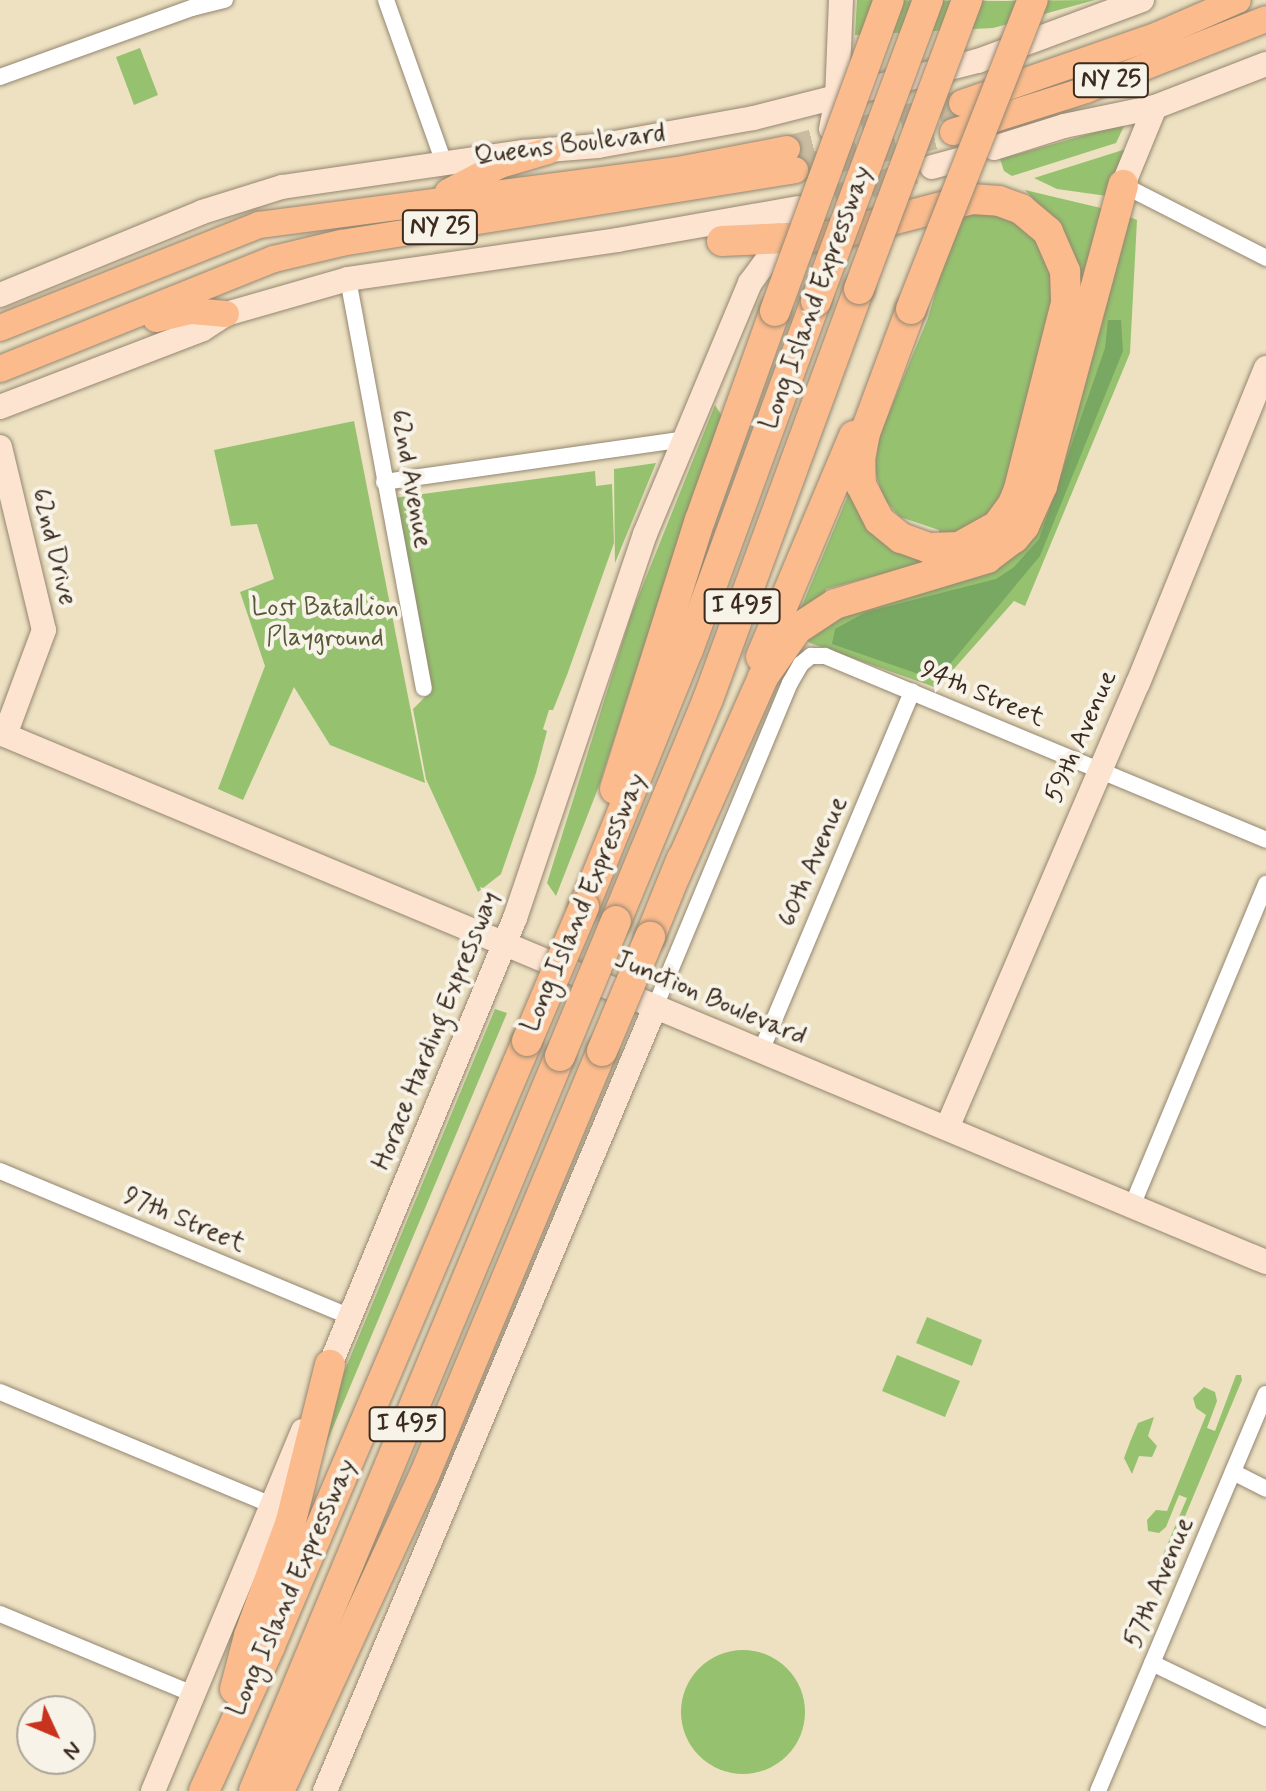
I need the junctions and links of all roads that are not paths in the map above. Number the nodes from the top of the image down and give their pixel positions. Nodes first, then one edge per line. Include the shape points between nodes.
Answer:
1 (225, 0) edge
2 (386, 0) edge
3 (841, 0) edge
4 (889, 0) edge
5 (928, 0) edge
6 (967, 0) edge
7 (1033, 0) edge
8 (1142, 0) edge
9 (1238, 0) edge
10 (1266, 19) edge
11 (1266, 64) edge
12 (0, 77) edge
13 (837, 99) junction
14 (962, 103) tunnel mouth
15 (1155, 107) junction
16 (953, 132) tunnel mouth
17 (994, 148) dead end
18 (548, 151) junction
19 (958, 160) dead end
20 (444, 163) junction
21 (932, 167) tunnel mouth
22 (1123, 185) junction
23 (429, 202) junction
24 (798, 208) tunnel mouth
25 (784, 238) junction
26 (617, 240) junction
27 (722, 241) junction
28 (1266, 258) edge
29 (348, 279) junction
30 (750, 283) junction
31 (0, 295) edge
32 (226, 314) junction
33 (0, 328) edge
34 (98, 332) junction
35 (900, 340) junction
36 (1266, 368) edge
37 (0, 369) edge
38 (0, 407) edge
39 (686, 439) junction
40 (0, 447) edge
41 (384, 482) junction
42 (424, 688) dead end
43 (912, 691) junction
44 (2, 739) edge
45 (1098, 769) junction
46 (612, 839) junction
47 (1266, 840) edge
48 (675, 876) junction
49 (1266, 884) edge
50 (505, 943) junction
51 (655, 1007) junction
52 (761, 1051) junction
53 (947, 1128) junction
54 (0, 1171) edge
55 (1132, 1206) junction
56 (1266, 1262) edge
57 (349, 1316) junction
58 (330, 1365) junction
59 (0, 1392) edge
60 (1266, 1394) edge
61 (1233, 1472) junction
62 (424, 1476) junction
63 (1266, 1489) edge
64 (272, 1505) junction
65 (0, 1614) edge
66 (1152, 1663) junction
67 (193, 1694) junction
68 (1266, 1718) edge
69 (218, 1759) junction
70 (153, 1791) edge
71 (204, 1791) edge
72 (254, 1791) edge
73 (279, 1791) edge
74 (300, 1791) edge
75 (325, 1791) edge
76 (1098, 1791) edge

1 - 12 street
2 - 20 street
3 - 13 main road, Horace Harding Expressway
4 - 46 highway, bridge via 651,664 616,782
5 - 46 highway, Long Island Expressway / I 495, bridge via 688,650
6 - 72 highway, Long Island Expressway / I 495, bridge via 708,699
7 - 35 highway, bridge
8 - 13 main road, Queens Boulevard via 978,61
9 - 14 main road, NY 25 via 1158,35
10 - 16 main road, NY 25 via 1086,90
11 - 15 main road
13 - 18 main road, Queens Boulevard via 650,138
13 - 25 main road, Horace Harding Expressway via 812,189
15 - 17 main road via 1064,126
15 - 22 main road
18 - 20 main road, Queens Boulevard
18 - 23 main road via 500,165
19 - 21 main road
20 - 31 main road, Queens Boulevard via 282,187 202,212
22 - 28 street
22 - 48 highway via 1038,498 1024,526 987,558 835,604 797,629 763,677
23 - 33 main road, Queens Boulevard / NY 25 via 259,225
23 - 34 main road, Queens Boulevard / NY 25 via 791,160 314,249 210,283
24 - 26 main road
25 - 27 highway
25 - 30 main road, Horace Harding Expressway
25 - 35 highway via 830,236 941,205 986,199 1030,215 1056,245 1065,271 1066,303 1019,489 997,526 959,547 929,548 901,538 879,520 861,485 862,446
26 - 27 main road
26 - 29 main road
27 - 30 main road via 744,255
29 - 32 main road
29 - 41 street, 62nd Avenue
30 - 39 main road, Horace Harding Expressway
32 - 34 main road via 192,311
32 - 38 main road via 203,329
34 - 37 main road, Queens Boulevard / NY 25
35 - 48 highway via 875,384 805,550
36 - 45 main road, 59th Avenue
39 - 41 street
39 - 50 main road, Horace Harding Expressway via 623,590 553,813
40 - 44 main road, 62nd Drive via 44,630
41 - 42 street, 62nd Avenue
43 - 45 street, 94th Street
43 - 51 street, 94th Street via 825,656 811,656 801,664
43 - 52 street, 60th Avenue
44 - 50 main road, Junction Boulevard
45 - 47 street, 94th Street
45 - 53 main road, 59th Avenue
46 - 69 highway, Long Island Expressway / I 495, bridge
48 - 62 highway, bridge
49 - 55 street
50 - 51 main road, Junction Boulevard
50 - 57 main road, Horace Harding Expressway
51 - 52 main road, Junction Boulevard
51 - 75 main road
52 - 53 main road, Junction Boulevard
53 - 55 main road, Junction Boulevard
54 - 57 street, 97th Street
55 - 56 main road, Junction Boulevard
57 - 58 main road, Horace Harding Expressway
58 - 64 main road, Horace Harding Expressway
58 - 69 highway via 291,1521 249,1636
59 - 64 street
60 - 61 street, 57th Avenue
61 - 63 street
61 - 66 street, 57th Avenue
62 - 73 highway
62 - 74 highway
64 - 67 main road, Horace Harding Expressway
65 - 67 street
66 - 68 street
66 - 76 street, 57th Avenue
67 - 70 main road, Horace Harding Expressway
69 - 71 highway, Long Island Expressway / I 495

